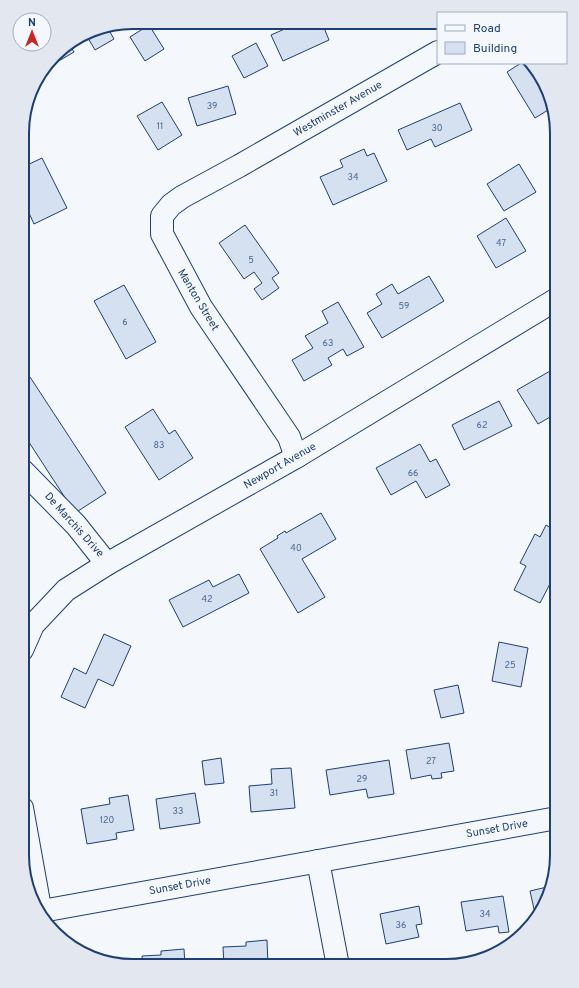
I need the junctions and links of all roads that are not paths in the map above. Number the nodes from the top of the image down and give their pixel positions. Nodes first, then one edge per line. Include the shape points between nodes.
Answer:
1 (437, 53) edge
2 (239, 166) joint
3 (550, 303) edge
4 (296, 457) junction
5 (29, 477) edge
6 (108, 564) junction
7 (29, 634) edge
8 (550, 819) edge
9 (29, 847) edge
10 (318, 862) junction
11 (38, 897) edge
12 (45, 910) edge
13 (337, 959) edge

1 - 2 street, Westminster Avenue
2 - 4 street, Manton Street via 171,205 162,216 162,234 200,307 289,437
3 - 4 street, Newport Avenue
4 - 6 street, Newport Avenue
5 - 6 street, De Marchis Drive via 76,525
6 - 7 street, Newport Avenue via 66,590 33,625
8 - 10 street, Sunset Drive
9 - 11 street
10 - 12 street, Sunset Drive
10 - 13 street

